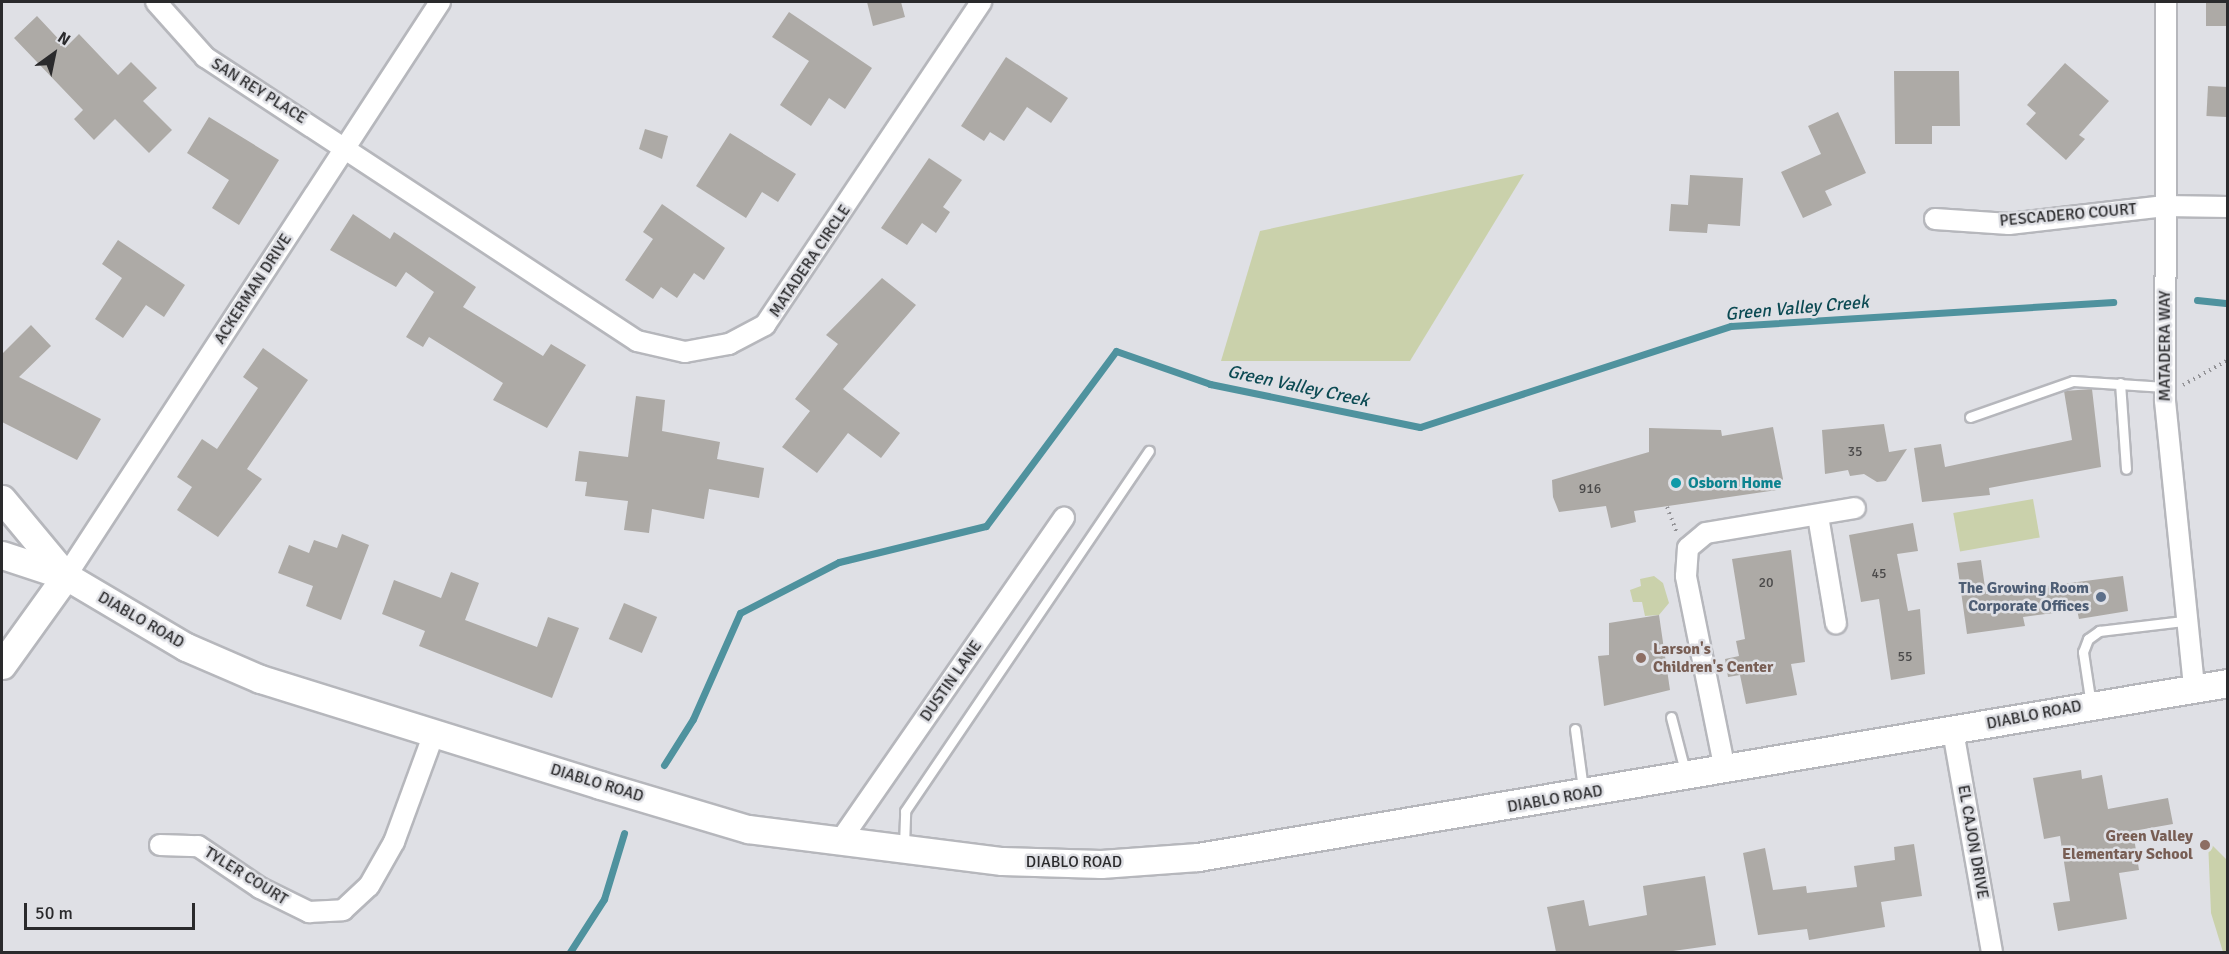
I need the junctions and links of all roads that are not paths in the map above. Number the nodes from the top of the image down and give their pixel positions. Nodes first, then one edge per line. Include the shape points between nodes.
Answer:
1 (156, 2) edge
2 (440, 2) edge
3 (981, 2) edge
4 (2166, 2) edge
5 (345, 146) junction
6 (2165, 206) junction
7 (2228, 207) edge
8 (1935, 219) dead end
9 (2120, 383) junction
10 (2165, 387) junction
11 (1970, 417) dead end
12 (1149, 451) dead end
13 (2126, 469) dead end
14 (2, 500) edge
15 (1856, 508) dead end
16 (1818, 516) junction
17 (1064, 518) dead end
18 (2, 555) edge
19 (66, 576) junction
20 (2184, 621) junction
21 (1836, 624) dead end
22 (2, 665) edge
23 (2228, 682) edge
24 (2194, 688) junction
25 (2091, 705) junction
26 (1671, 717) dead end
27 (1575, 729) dead end
28 (1953, 731) junction
29 (434, 733) junction
30 (1725, 770) junction
31 (1686, 776) junction
32 (1584, 794) junction
33 (838, 844) junction
34 (160, 845) dead end
35 (904, 851) junction
36 (1992, 952) edge

1 - 5 street, SAN REY PLACE via 205,57
2 - 5 street, ACKERMAN DRIVE
3 - 5 street, MATADERA CIRCLE via 792,291 765,325 729,344 685,352 637,341
4 - 6 street, MATADERA WAY
5 - 19 street, ACKERMAN DRIVE
6 - 7 street, PESCADERO COURT
6 - 8 street, PESCADERO COURT via 2009,224
6 - 10 street, MATADERA WAY
9 - 10 lane
9 - 11 lane via 2073,381
9 - 13 lane
10 - 20 street, MATADERA WAY
12 - 35 lane via 906,811
14 - 19 street
15 - 16 street
16 - 21 street
16 - 30 street via 1706,533 1688,548 1686,576
17 - 33 street, DUSTIN LANE
18 - 19 street
19 - 22 street
19 - 29 street, DIABLO ROAD via 186,647 249,674
20 - 24 street, MATADERA WAY
20 - 25 lane via 2099,631 2084,652
23 - 24 street, DIABLO ROAD
24 - 25 street, DIABLO ROAD
25 - 28 street, DIABLO ROAD
26 - 31 lane
27 - 32 lane
28 - 30 street, DIABLO ROAD
28 - 36 street, EL CAJON DRIVE
29 - 33 street, DIABLO ROAD via 748,829
29 - 34 street, TYLER COURT via 394,842 369,886 343,910 309,912 260,888 198,846
30 - 31 street, DIABLO ROAD
31 - 32 street, DIABLO ROAD
32 - 35 street, DIABLO ROAD via 1198,857 1101,864
33 - 35 street, DIABLO ROAD

